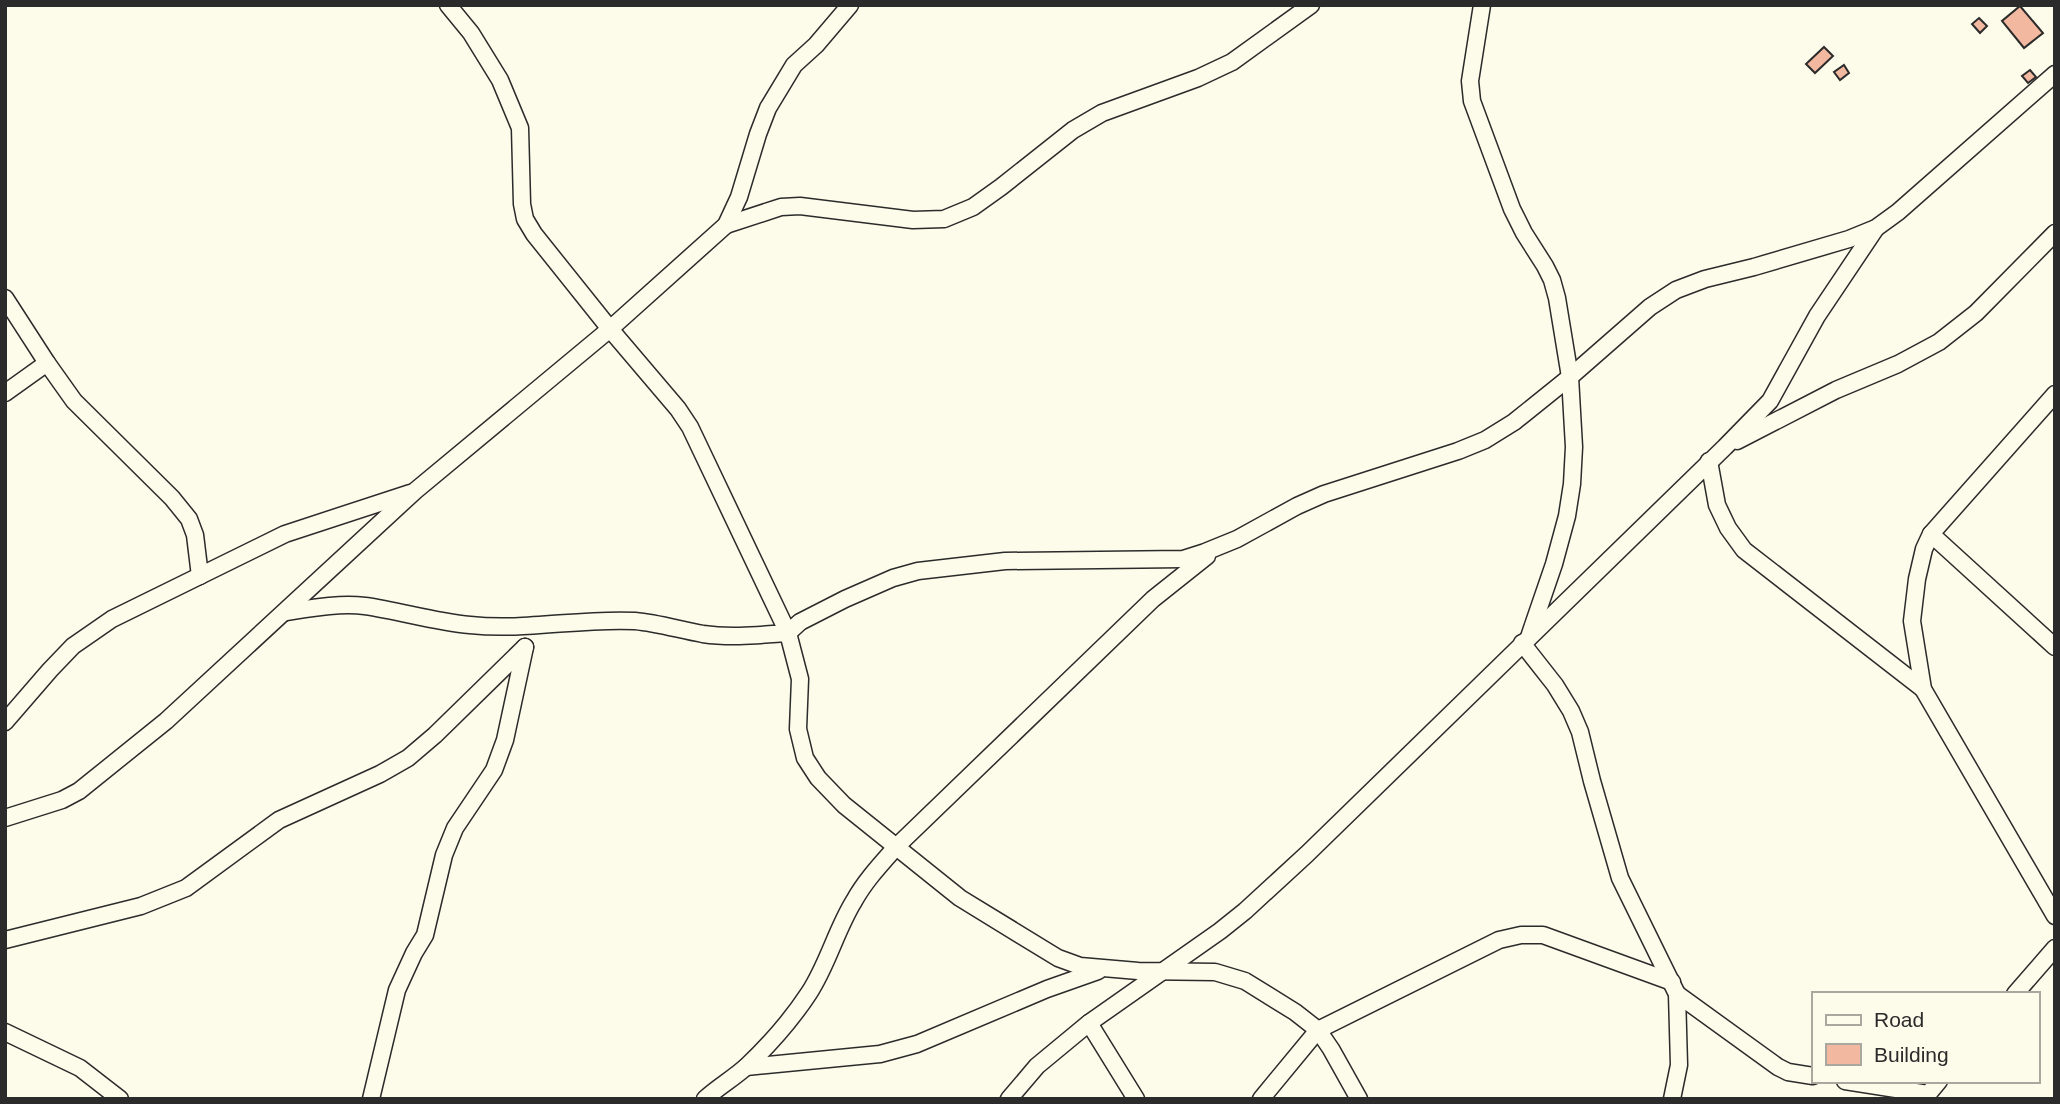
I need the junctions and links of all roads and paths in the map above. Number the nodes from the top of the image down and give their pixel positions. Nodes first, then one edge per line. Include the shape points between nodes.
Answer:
1 (447, 5) edge
2 (850, 5) edge
3 (1311, 5) edge
4 (1482, 5) edge
5 (2055, 74) edge
6 (726, 225) junction
7 (1876, 228) junction
8 (2055, 233) edge
9 (5, 298) edge
10 (610, 329) junction
11 (47, 363) junction
12 (1570, 377) junction
13 (5, 393) edge
14 (2055, 394) edge
15 (1726, 447) junction
16 (1709, 461) junction
17 (415, 491) junction
18 (1931, 534) junction
19 (1219, 547) junction
20 (200, 576) junction
21 (286, 612) junction
22 (528, 627) junction
23 (788, 633) junction
24 (1526, 640) junction
25 (525, 647) junction
26 (2055, 647) edge
27 (1923, 689) junction
28 (5, 722) edge
29 (5, 818) edge
30 (896, 847) junction
31 (2055, 916) edge
32 (5, 940) edge
33 (2055, 948) edge
34 (1106, 968) junction
35 (1163, 971) junction
36 (1674, 988) junction
37 (2017, 992) edge
38 (1089, 1023) junction
39 (1318, 1030) junction
40 (5, 1032) edge
41 (746, 1067) junction
42 (1812, 1076) edge
43 (1856, 1083) edge
44 (1926, 1096) edge
45 (120, 1099) edge
46 (371, 1099) edge
47 (705, 1099) edge
48 (1009, 1099) edge
49 (1136, 1099) edge
50 (1261, 1099) edge
51 (1359, 1099) edge
52 (1672, 1099) edge

1 - 10 street via 500,80 520,128 525,219
2 - 6 street via 794,65 768,107
3 - 6 street via 1232,62 1102,113 973,207 944,219 913,220 800,206 781,207
4 - 12 street via 1470,81 1472,101 1513,209 1552,280
5 - 7 street
6 - 10 street
7 - 12 street via 1676,289
7 - 15 street via 1816,316 1770,401
8 - 15 street via 1976,313 1939,342
9 - 11 street
10 - 17 street
10 - 23 street via 690,427
11 - 13 street
11 - 20 street via 90,419 189,519
12 - 19 street via 1485,440 1324,494
12 - 24 street via 1574,447 1567,516
14 - 18 street
15 - 16 street
16 - 24 street
16 - 27 street via 1717,505 1744,550
17 - 20 street via 285,534
17 - 21 street
18 - 26 street
18 - 27 street via 1917,579 1912,621
19 - 23 street via 1183,559 1005,561 918,571 845,599
19 - 30 street via 1153,599
20 - 28 street via 113,619 74,646
21 - 22 street via 342,605 466,625
21 - 29 street via 166,721 79,791
22 - 23 street via 636,621 726,636
22 - 25 street
23 - 30 street via 800,679 799,729 805,758 844,805
24 - 35 street via 1245,911
24 - 36 street via 1572,711 1620,878
25 - 32 street via 408,758 279,820 186,888 141,906
25 - 46 street via 505,740 494,770 444,855 425,936 397,990
27 - 31 street
30 - 34 street via 960,898 1026,940 1080,966
30 - 41 street via 853,903 810,992
33 - 37 street
34 - 35 street
34 - 41 street via 917,1044 880,1054
35 - 38 street
35 - 39 street via 1215,972 1245,981
36 - 39 street via 1543,935 1521,935 1499,940
36 - 42 street via 1778,1067
36 - 52 street via 1679,1065
38 - 48 street via 1037,1066
38 - 49 street
39 - 50 street
39 - 51 street
40 - 45 street via 80,1068
41 - 47 street
43 - 44 street

